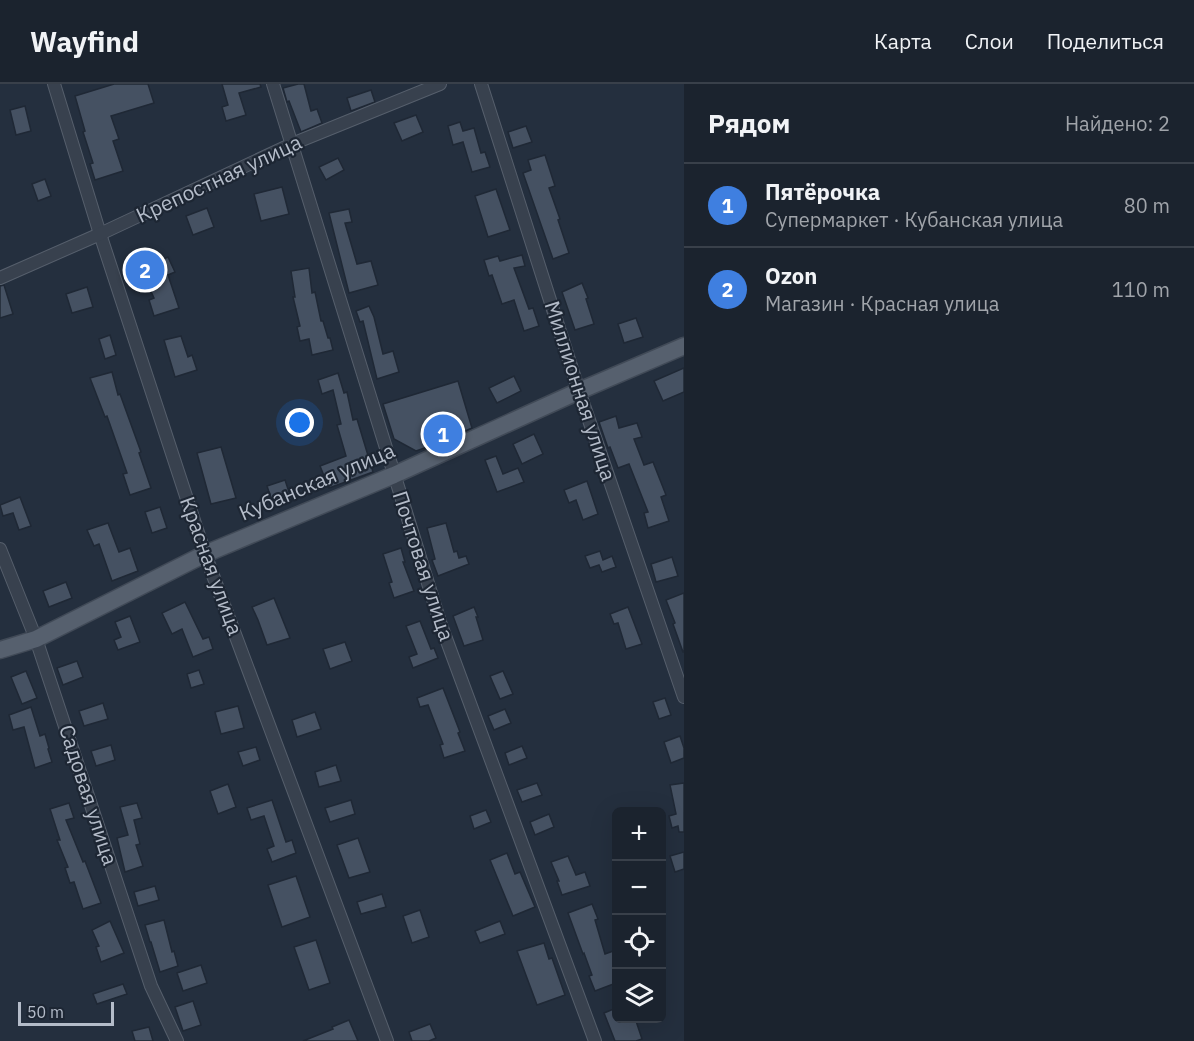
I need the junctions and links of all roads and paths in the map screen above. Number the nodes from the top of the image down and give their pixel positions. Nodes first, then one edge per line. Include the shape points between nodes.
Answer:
1 (54, 84) edge
2 (273, 84) edge
3 (440, 84) edge
4 (481, 84) edge
5 (292, 144) junction
6 (100, 234) junction
7 (0, 278) edge
8 (684, 346) edge
9 (579, 391) junction
10 (394, 475) junction
11 (0, 549) edge
12 (204, 554) junction
13 (36, 639) junction
14 (0, 650) edge
15 (684, 697) edge
16 (177, 1041) edge
17 (387, 1041) edge
18 (595, 1041) edge

1 - 6 street, Красная улица
2 - 5 street, Почтовая улица
3 - 5 street, Крепостная улица
4 - 9 street, Миллионная улица
5 - 6 street, Крепостная улица
5 - 10 street, Почтовая улица
6 - 7 street, Крепостная улица
6 - 12 street, Красная улица
8 - 9 main road, Кубанская улица
9 - 10 main road, Кубанская улица
9 - 15 street, Миллионная улица
10 - 12 main road, Кубанская улица
10 - 18 street, Почтовая улица via 441,625
11 - 13 street, Садовая улица
12 - 13 main road, Кубанская улица
12 - 17 street, Красная улица
13 - 14 main road, Кубанская улица
13 - 16 street, Садовая улица via 151,986

